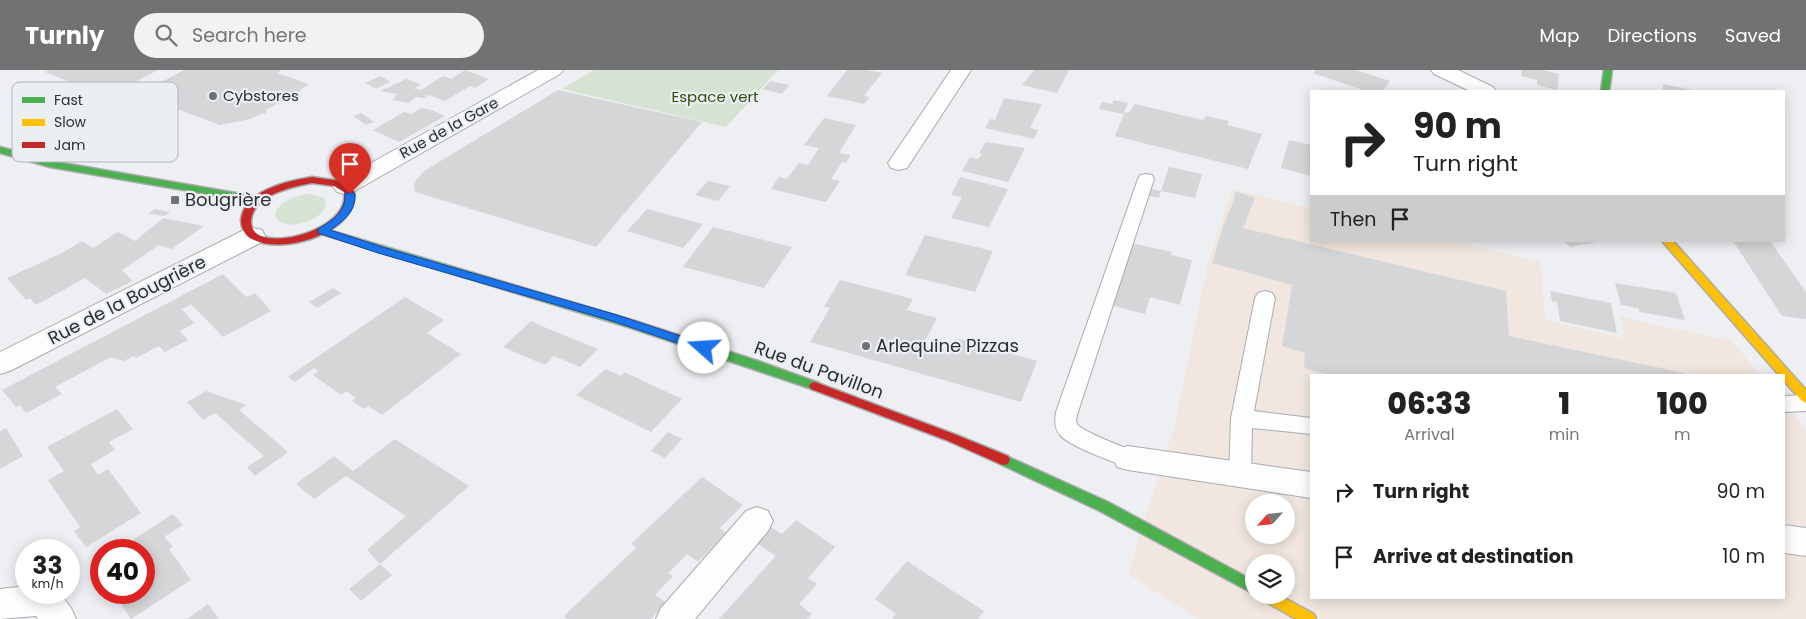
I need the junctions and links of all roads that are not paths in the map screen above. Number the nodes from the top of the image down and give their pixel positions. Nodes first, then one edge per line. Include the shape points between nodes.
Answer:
1 (553, 70) edge
2 (961, 70) edge
3 (1441, 70) edge
4 (1608, 70) edge
5 (1484, 90) edge
6 (1605, 90) edge
7 (43, 162) edge
8 (899, 163) dead end
9 (1146, 179) dead end
10 (345, 186) junction
11 (259, 200) junction
12 (322, 231) junction
13 (253, 236) junction
14 (1668, 242) edge
15 (1265, 298) dead end
16 (0, 364) edge
17 (1785, 374) edge
18 (1785, 374) edge
19 (1806, 398) edge
20 (1806, 403) edge
21 (1785, 404) edge
22 (1242, 418) junction
23 (1310, 426) edge
24 (1128, 458) joint
25 (1240, 475) junction
26 (1310, 486) edge
27 (757, 521) dead end
28 (1785, 539) edge
29 (1806, 542) edge
30 (1245, 583) edge
31 (1282, 604) edge
32 (0, 605) edge
33 (59, 619) edge
34 (673, 619) edge
35 (1309, 619) edge

1 - 10 street, Rue de la Gare
2 - 8 street
3 - 5 street
4 - 6 street
7 - 11 street
9 - 24 lane via 1065,423 1074,434
10 - 11 street via 325,180 298,182
10 - 12 street via 350,194 346,212
11 - 13 street via 245,220
12 - 13 street via 284,241
12 - 30 street, Rue du Pavillon via 613,317 792,377 950,437 1103,506
13 - 16 street, Rue de la Bougrière
14 - 17 street
15 - 22 lane
18 - 19 street
20 - 21 lane
22 - 23 lane
22 - 25 lane
24 - 25 street
25 - 26 street
27 - 34 street
28 - 29 street
31 - 35 street
32 - 33 street via 44,600

